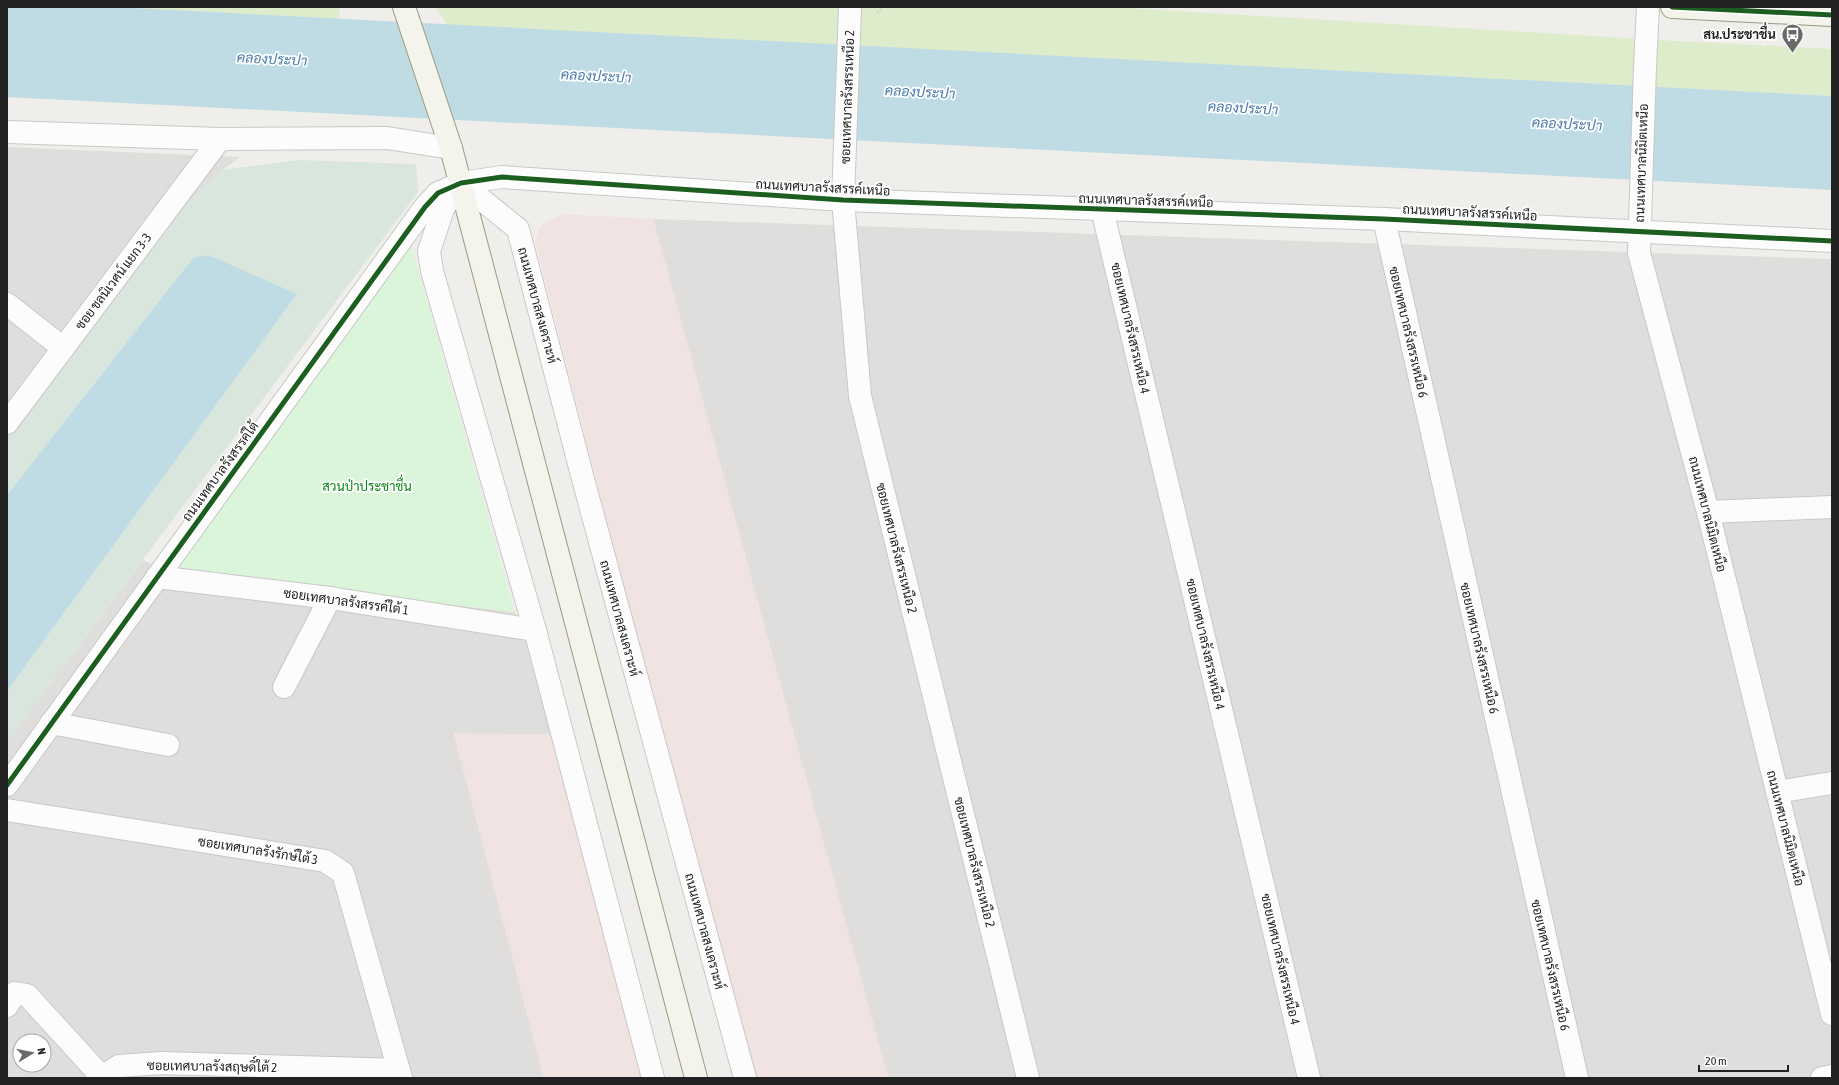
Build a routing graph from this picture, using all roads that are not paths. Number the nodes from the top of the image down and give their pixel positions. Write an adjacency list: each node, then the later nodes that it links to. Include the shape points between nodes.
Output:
1 (404, 7): 8 (street)
2 (1648, 7): 13 (street, ถนนเทศบาลนิมิตเหนือ)
3 (1672, 7): 5 (street)
4 (850, 13): 10 (street, ซอยเทศบาลรังสรรเหนือ 2)
5 (1832, 16)
6 (7, 132): 7 (street)
7 (220, 139): 8 (street, via 387,138); 16 (street, ซอย ชลนิเวศน์ แยก 3-3)
8 (452, 148): 9 (street)
9 (460, 182): 10 (street, ถนนเทศบาลรังสรรค์เหนือ, via 502,177); 20 (street, ถนนเทศบาลรังสรรค์ใต้, via 438,193 425,207); 22 (street, via 443,209 429,251 432,271); 36 (street); 37 (street, ถนนเทศบาลสงเคราะห์, via 518,229)
10 (843, 200): 11 (street, ถนนเทศบาลรังสรรค์เหนือ); 38 (street, ซอยเทศบาลรังสรรเหนือ 2, via 860,396)
11 (1102, 209): 12 (street, ถนนเทศบาลรังสรรค์เหนือ); 39 (street, ซอยเทศบาลรังสรรเหนือ 4)
12 (1384, 219): 13 (street, ถนนเทศบาลรังสรรค์เหนือ); 40 (street, ซอยเทศบาลรังสรรเหนือ 6)
13 (1639, 223): 14 (street, ถนนเทศบาลรังสรรค์เหนือ); 19 (street, ถนนเทศบาลนิมิตเหนือ, via 1639,253)
14 (1832, 241)
15 (7, 304): 16 (street)
16 (63, 348): 17 (street, ซอย ชลนิเวศน์ แยก 3-3)
17 (7, 423)
18 (1832, 507): 19 (street)
19 (1708, 512): 28 (street, ถนนเทศบาลนิมิตเหนือ)
20 (157, 577): 21 (street, ซอยเทศบาลรังสรรค์ใต้ 1); 24 (street, ถนนเทศบาลรังสรรค์ใต้)
21 (330, 598): 22 (street, ซอยเทศบาลรังสรรค์ใต้ 1); 23 (street)
22 (535, 630): 35 (street)
23 (284, 687)
24 (52, 723): 25 (street); 27 (street, ถนนเทศบาลรังสรรค์ใต้)
25 (168, 745)
26 (1832, 783): 28 (street)
27 (7, 784)
28 (1777, 792): 31 (street, ถนนเทศบาลนิมิตเหนือ)
29 (7, 810): 32 (street, ซอยเทศบาลรังรักษ์ใต้ 3, via 325,861 343,873)
30 (7, 1006): 34 (street, via 16,993 27,996)
31 (1832, 1014)
32 (400, 1074): 34 (street, ซอยเทศบาลรังสฤษดิ์ใต้ 2, via 161,1063 119,1066)
33 (1832, 1076): 41 (street)
34 (101, 1077)
35 (653, 1078)
36 (696, 1078)
37 (745, 1078)
38 (1028, 1078)
39 (1309, 1078)
40 (1577, 1078)
41 (1822, 1078)

